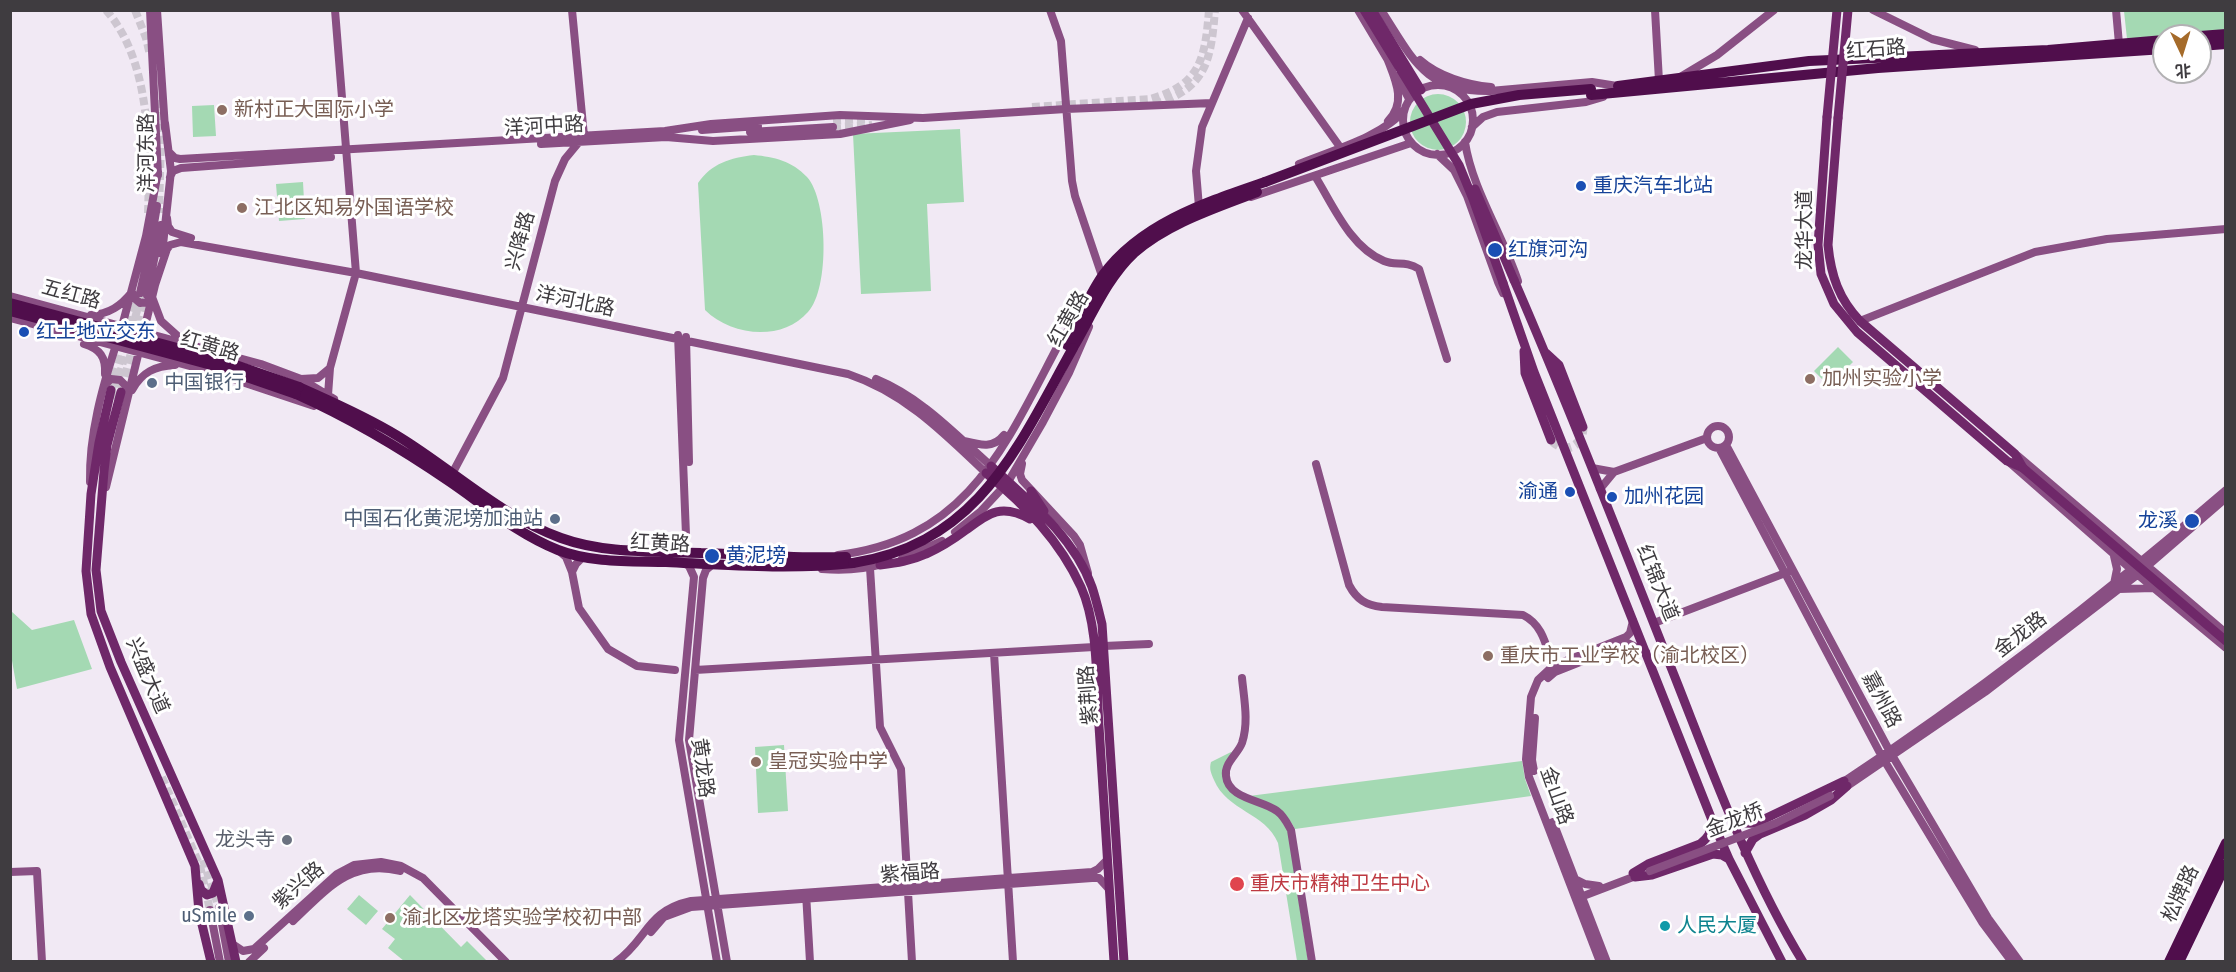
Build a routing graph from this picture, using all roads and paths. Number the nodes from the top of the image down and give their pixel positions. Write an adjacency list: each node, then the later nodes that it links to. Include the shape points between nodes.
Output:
1 (150, 10): 54 (main road, 洋河东路, via 158,172 156,222)
2 (157, 10): 33 (main road, 洋河东路)
3 (335, 10): 43 (main road)
4 (572, 10): 37 (main road)
5 (1050, 10): 30 (main road, via 1061,41)
6 (1358, 10): 22 (main road)
7 (1364, 10): 60 (main road, 红锦大道, bridge, via 1459,165)
8 (1372, 10): 62 (main road, 红锦大道, bridge, via 1469,174)
9 (1381, 10): 19 (main road)
10 (1655, 10): 24 (main road)
11 (1774, 10): 23 (main road, 红石路, via 1717,55)
12 (1837, 10): 89 (main road, 龙华大道, bridge, via 1818,245 1821,274 1830,298 1857,332)
13 (1848, 10): 64 (main road, 龙华大道, bridge, via 1829,229 1830,265 1840,296)
14 (1873, 10): 21 (main road, 红石路, via 1932,39)
15 (2116, 10): 18 (main road)
16 (1245, 14): 29 (main road); 41 (main road)
17 (2152, 41): 18 (highway, 红石路)
18 (2119, 44): 21 (highway, 红石路)
19 (1405, 47): 25 (main road, via 1414,62); 26 (main road, via 1444,75 1474,84)
20 (2152, 50): 27 (highway, 红石路)
21 (1984, 52): 23 (highway, 红石路, via 1809,61)
22 (1387, 58): 28 (main road); 38 (main road, via 1399,94 1395,113)
23 (1677, 79): 24 (highway, 红石路)
24 (1659, 81): 27 (highway, 红石路)
25 (1451, 87): 26 (main road, via 1475,91); 28 (main road, via 1429,86); 35 (main road, via 1471,108)
26 (1512, 88): 27 (main road, via 1592,82)
27 (1616, 90): 35 (main road, via 1586,102 1497,112); 47 (highway, 红石路, via 1499,104 1458,114)
28 (1409, 99): 31 (main road)
29 (1212, 103): 30 (main road, 洋河中路); 48 (main road, via 1202,127 1196,171)
30 (1066, 109): 32 (main road, 洋河中路); 52 (main road, via 1075,196)
31 (1404, 110): 38 (main road, via 1390,125); 40 (main road, via 1403,126)
32 (923, 118): 36 (main road, 洋河中路, via 840,115 711,124); 36 (main road, 洋河中路, via 840,134 713,141)
33 (165, 123): 42 (main road); 54 (main road, 洋河东路, via 164,194 156,254)
34 (833, 124): 36 (main road)
35 (1471, 127): 39 (main road)
36 (665, 134): 37 (main road, 洋河中路)
37 (581, 139): 43 (main road, 洋河中路); 58 (main road, 兴降路, via 565,159 555,181)
38 (1359, 140): 41 (main road)
39 (1465, 142): 44 (main road, via 1457,149); 62 (main road, via 1468,161 1512,261)
40 (1411, 143): 44 (main road); 45 (main road)
41 (1341, 147): 47 (main road)
42 (169, 152): 43 (main road, 洋河中路, via 180,159); 46 (main road)
43 (346, 154): 46 (main road, 洋河中路, via 181,168 173,171); 51 (main road)
44 (1437, 154): 60 (main road, via 1454,170 1467,196 1498,282)
45 (1315, 176): 47 (main road, via 1271,191); 75 (main road, via 1354,238 1368,253 1387,262 1410,263 1419,269)
46 (171, 177): 49 (main road)
47 (1231, 198): 48 (highway, 红黄路); 57 (highway, 红黄路, via 1177,225 1134,253)
48 (1199, 207): 52 (highway, 红黄路, via 1139,239)
49 (167, 218): 51 (main road, 洋河北路, via 170,229 182,237); 53 (main road)
50 (2226, 229): 64 (main road, via 2107,239 2034,252)
51 (356, 271): 53 (main road, 洋河北路, via 181,242 167,249); 58 (main road, 洋河北路); 77 (main road)
52 (1102, 276): 57 (highway, 红黄路)
53 (155, 285): 54 (main road)
54 (142, 294): 61 (main road, via 111,311); 65 (main road); 67 (main road); 71 (main road, via 166,327)
55 (10, 296): 61 (main road, 五红路)
56 (10, 303): 78 (highway, 红黄路, bridge, via 218,359)
57 (1092, 304): 81 (main road, via 1061,340); 88 (main road, via 1069,373); 107 (highway, 红黄路, bridge, via 1004,456 970,499 944,522 915,539 853,560)
58 (521, 305): 69 (main road, 洋河北路); 94 (main road, 兴降路, via 504,378)
59 (10, 311): 78 (highway, 红黄路, bridge)
60 (1514, 311): 70 (main road, 红锦大道)
61 (83, 315): 65 (main road, 五红路); 68 (main road, via 86,328)
62 (1529, 315): 73 (main road, 红锦大道)
63 (10, 318): 66 (main road, 五红路)
64 (1860, 321): 89 (main road, 龙华大道)
65 (122, 326): 67 (main road, 五红路); 72 (main road)
66 (46, 328): 68 (main road, 五红路); 79 (main road, via 101,353)
67 (144, 331): 71 (main road, 五红路); 74 (main road)
68 (77, 337): 72 (main road, 五红路)
69 (682, 339): 85 (main road, 洋河北路, via 865,375 916,400); 92 (main road, 洋河北路, via 864,380 914,407); 102 (main road, via 686,535 682,547); 103 (main road, via 690,535)
70 (1523, 340): 86 (main road, via 1525,372); 120 (main road, 红锦大道)
71 (186, 343): 76 (main road, via 178,344 172,356); 78 (main road, 五红路, via 261,364)
72 (115, 347): 74 (main road, 五红路); 79 (main road)
73 (1544, 351): 83 (main road, via 1559,365); 91 (main road, 红锦大道)
74 (138, 353): 76 (main road, 五红路); 79 (main road)
75 (1447, 358)
76 (183, 364): 79 (main road, via 147,371 136,383); 82 (main road, 五红路)
77 (330, 368): 78 (main road); 80 (main road)
78 (298, 387): 80 (main road, 五红路); 82 (highway, 红黄路)
79 (116, 392): 151 (main road, 兴盛大道, via 99,443 91,495 86,571 91,614); 153 (main road, 兴盛大道, via 107,445 96,570 101,611)
80 (328, 395): 82 (main road, 五红路)
81 (1030, 398): 85 (main road, via 997,443 983,446); 92 (main road)
82 (347, 413): 94 (highway, 红黄路, via 397,435); 101 (highway, 红黄路, via 531,537)
83 (1583, 427)
84 (1707, 438): 87 (main road, via 1710,444); 87 (main road, via 1712,428 1723,427 1730,435); 93 (main road)
85 (962, 440): 92 (main road, 洋河北路)
86 (1551, 440)
87 (1723, 447): 112 (main road, 嘉州路)
88 (1024, 455): 95 (main road); 98 (main road, via 1020,474)
89 (2011, 458): 104 (main road); 109 (main road); 124 (main road, 龙华大道, bridge)
90 (1316, 464): 132 (main road, via 1349,585 1356,597 1382,607 1522,615 1540,628)
91 (1592, 468): 93 (main road); 96 (main road, 红锦大道)
92 (988, 470): 95 (main road, 紫荆路); 107 (main road, via 949,511 912,535 869,550)
93 (1614, 472): 96 (main road)
94 (452, 474): 102 (highway, 红黄路, via 511,513 562,539 611,549)
95 (1006, 485): 100 (main road, 紫荆路); 111 (main road, via 963,527 941,542)
96 (1600, 489): 121 (main road, 红锦大道)
97 (2226, 490): 109 (main road, 金龙路)
98 (1031, 491): 100 (main road); 117 (main road, via 1074,536)
99 (2226, 498): 106 (main road, 金龙路)
100 (1048, 526): 111 (main road, via 1021,514 992,512 924,555); 117 (main road, 紫荆路, via 1065,540); 126 (main road, 紫荆路, via 1082,589)
101 (559, 550): 105 (highway, 红黄路); 113 (main road)
102 (673, 552): 103 (highway, 红黄路)
103 (699, 552): 107 (highway, 红黄路)
104 (2114, 555): 114 (main road); 118 (main road)
105 (583, 557): 108 (highway, 红黄路); 113 (main road)
106 (2157, 557): 109 (main road, 金龙路); 115 (main road)
107 (804, 562): 110 (highway, 红黄路); 111 (main road, via 837,570)
108 (683, 563): 110 (highway, 红黄路); 116 (main road)
109 (2145, 563): 114 (main road, 金龙路); 115 (main road)
110 (712, 565): 116 (main road)
111 (875, 567): 130 (main road)
112 (1789, 571): 121 (main road); 137 (main road, 嘉州路); 139 (main road, 嘉州路)
113 (572, 572): 133 (main road, via 579,608 608,649 637,666)
114 (2134, 572): 118 (main road, 金龙路); 119 (main road)
115 (2157, 573): 122 (main road)
116 (699, 578): 131 (main road, 黄龙路); 134 (main road, 黄龙路)
117 (1091, 586): 126 (main road, 紫荆路, via 1102,624)
118 (2116, 587): 119 (main road); 138 (main road, 金龙路); 139 (main road, 金龙路, via 1985,692)
119 (2153, 588): 127 (main road)
120 (1633, 621): 123 (main road); 128 (main road, 红锦大道)
121 (1654, 623): 142 (main road, 红锦大道)
122 (2226, 633)
123 (1627, 640): 128 (main road); 132 (main road, 金山路)
124 (2226, 641)
125 (1149, 644): 126 (main road)
126 (1099, 646): 129 (main road); 147 (main road, 紫荆路); 182 (main road, 紫荆路)
127 (2226, 648)
128 (1646, 652): 143 (main road, 红锦大道)
129 (994, 653): 130 (main road); 154 (main road)
130 (877, 660): 134 (main road); 156 (main road, via 880,727 901,769)
131 (686, 662): 133 (main road); 136 (main road, 黄龙路)
132 (1554, 669): 152 (main road, 金山路, via 1536,699 1532,760 1534,775); 159 (main road, 金山路, via 1538,680 1531,698 1526,759 1529,777)
133 (675, 670): 136 (main road)
134 (695, 670): 160 (main road, 黄龙路, via 689,740)
135 (1242, 678): 183 (main road, via 1245,726 1242,742 1225,775 1237,792 1277,810 1291,830)
136 (685, 680): 161 (main road, 黄龙路, via 680,740)
137 (1881, 734): 138 (main road, via 1890,741); 139 (main road, 嘉州路)
138 (1904, 740): 139 (main road, 金龙路)
139 (1887, 756): 140 (main road, 金龙路); 188 (main road, 嘉州路, via 1982,922); 189 (main road, 嘉州路, via 1988,918)
140 (1845, 784): 141 (main road, 金龙路); 142 (main road, via 1756,823 1737,822); 145 (main road, via 1831,800 1760,834)
141 (1828, 794): 150 (main road, 金龙桥, bridge, via 1776,823)
142 (1729, 813): 145 (main road, 红锦大道)
143 (1712, 820): 146 (main road, 红锦大道); 150 (main road, via 1712,831 1700,844 1648,864)
144 (2226, 843): 190 (highway, 松牌路)
145 (1745, 853): 187 (main road, 红锦大道)
146 (1729, 859): 150 (main road, via 1705,855 1652,875); 186 (main road, 红锦大道)
147 (1107, 860): 154 (main road, 紫福路, via 1092,872); 157 (main road, 紫荆路)
148 (2226, 864): 191 (highway, 松牌路)
149 (10, 872): 166 (main road, via 37,871)
150 (1634, 875): 155 (main road); 159 (main road)
151 (197, 876): 153 (main road, via 207,895 215,890); 163 (main road, 兴盛大道)
152 (1576, 879): 155 (main road); 159 (main road, 金山路)
153 (218, 880): 163 (main road, 兴盛大道)
154 (1008, 881): 156 (main road, 紫福路); 157 (main road, 紫福路, via 1099,878); 180 (main road)
155 (1599, 886): 159 (main road)
156 (908, 888): 158 (main road, 紫福路); 179 (main road)
157 (1109, 890): 181 (main road, 紫荆路)
158 (806, 895): 160 (main road, 紫福路); 162 (main road, 紫福路); 178 (main road)
159 (1580, 896): 184 (main road, 金山路); 185 (main road, 金山路)
160 (718, 902): 161 (main road, 紫福路); 162 (main road, 紫福路); 164 (main road, 黄龙路)
161 (707, 903): 174 (main road, via 675,904 660,913); 175 (main road, via 664,917); 176 (main road, 黄龙路)
162 (729, 904): 164 (main road)
163 (213, 909): 165 (main road, 兴盛大道); 167 (main road, 兴盛大道); 168 (main road); 169 (main road)
164 (720, 916): 177 (main road, 黄龙路)
165 (231, 942): 170 (main road, 兴盛大道); 173 (main road, 紫兴路, via 243,951 254,949 337,874 354,865 381,862 401,866 423,878)
166 (42, 962)
167 (211, 962)
168 (220, 962)
169 (229, 962)
170 (236, 962)
171 (249, 962): 172 (main road, 紫兴路, via 333,884 355,871 372,867 414,878)
172 (498, 962)
173 (506, 962)
174 (616, 962)
175 (624, 962)
176 (717, 962)
177 (727, 962)
178 (810, 962)
179 (912, 962)
180 (1013, 962)
181 (1114, 962)
182 (1124, 962)
183 (1312, 962)
184 (1600, 962)
185 (1607, 962)
186 (1782, 962)
187 (1803, 962)
188 (2012, 962)
189 (2020, 962)
190 (2169, 962)
191 (2179, 962)

